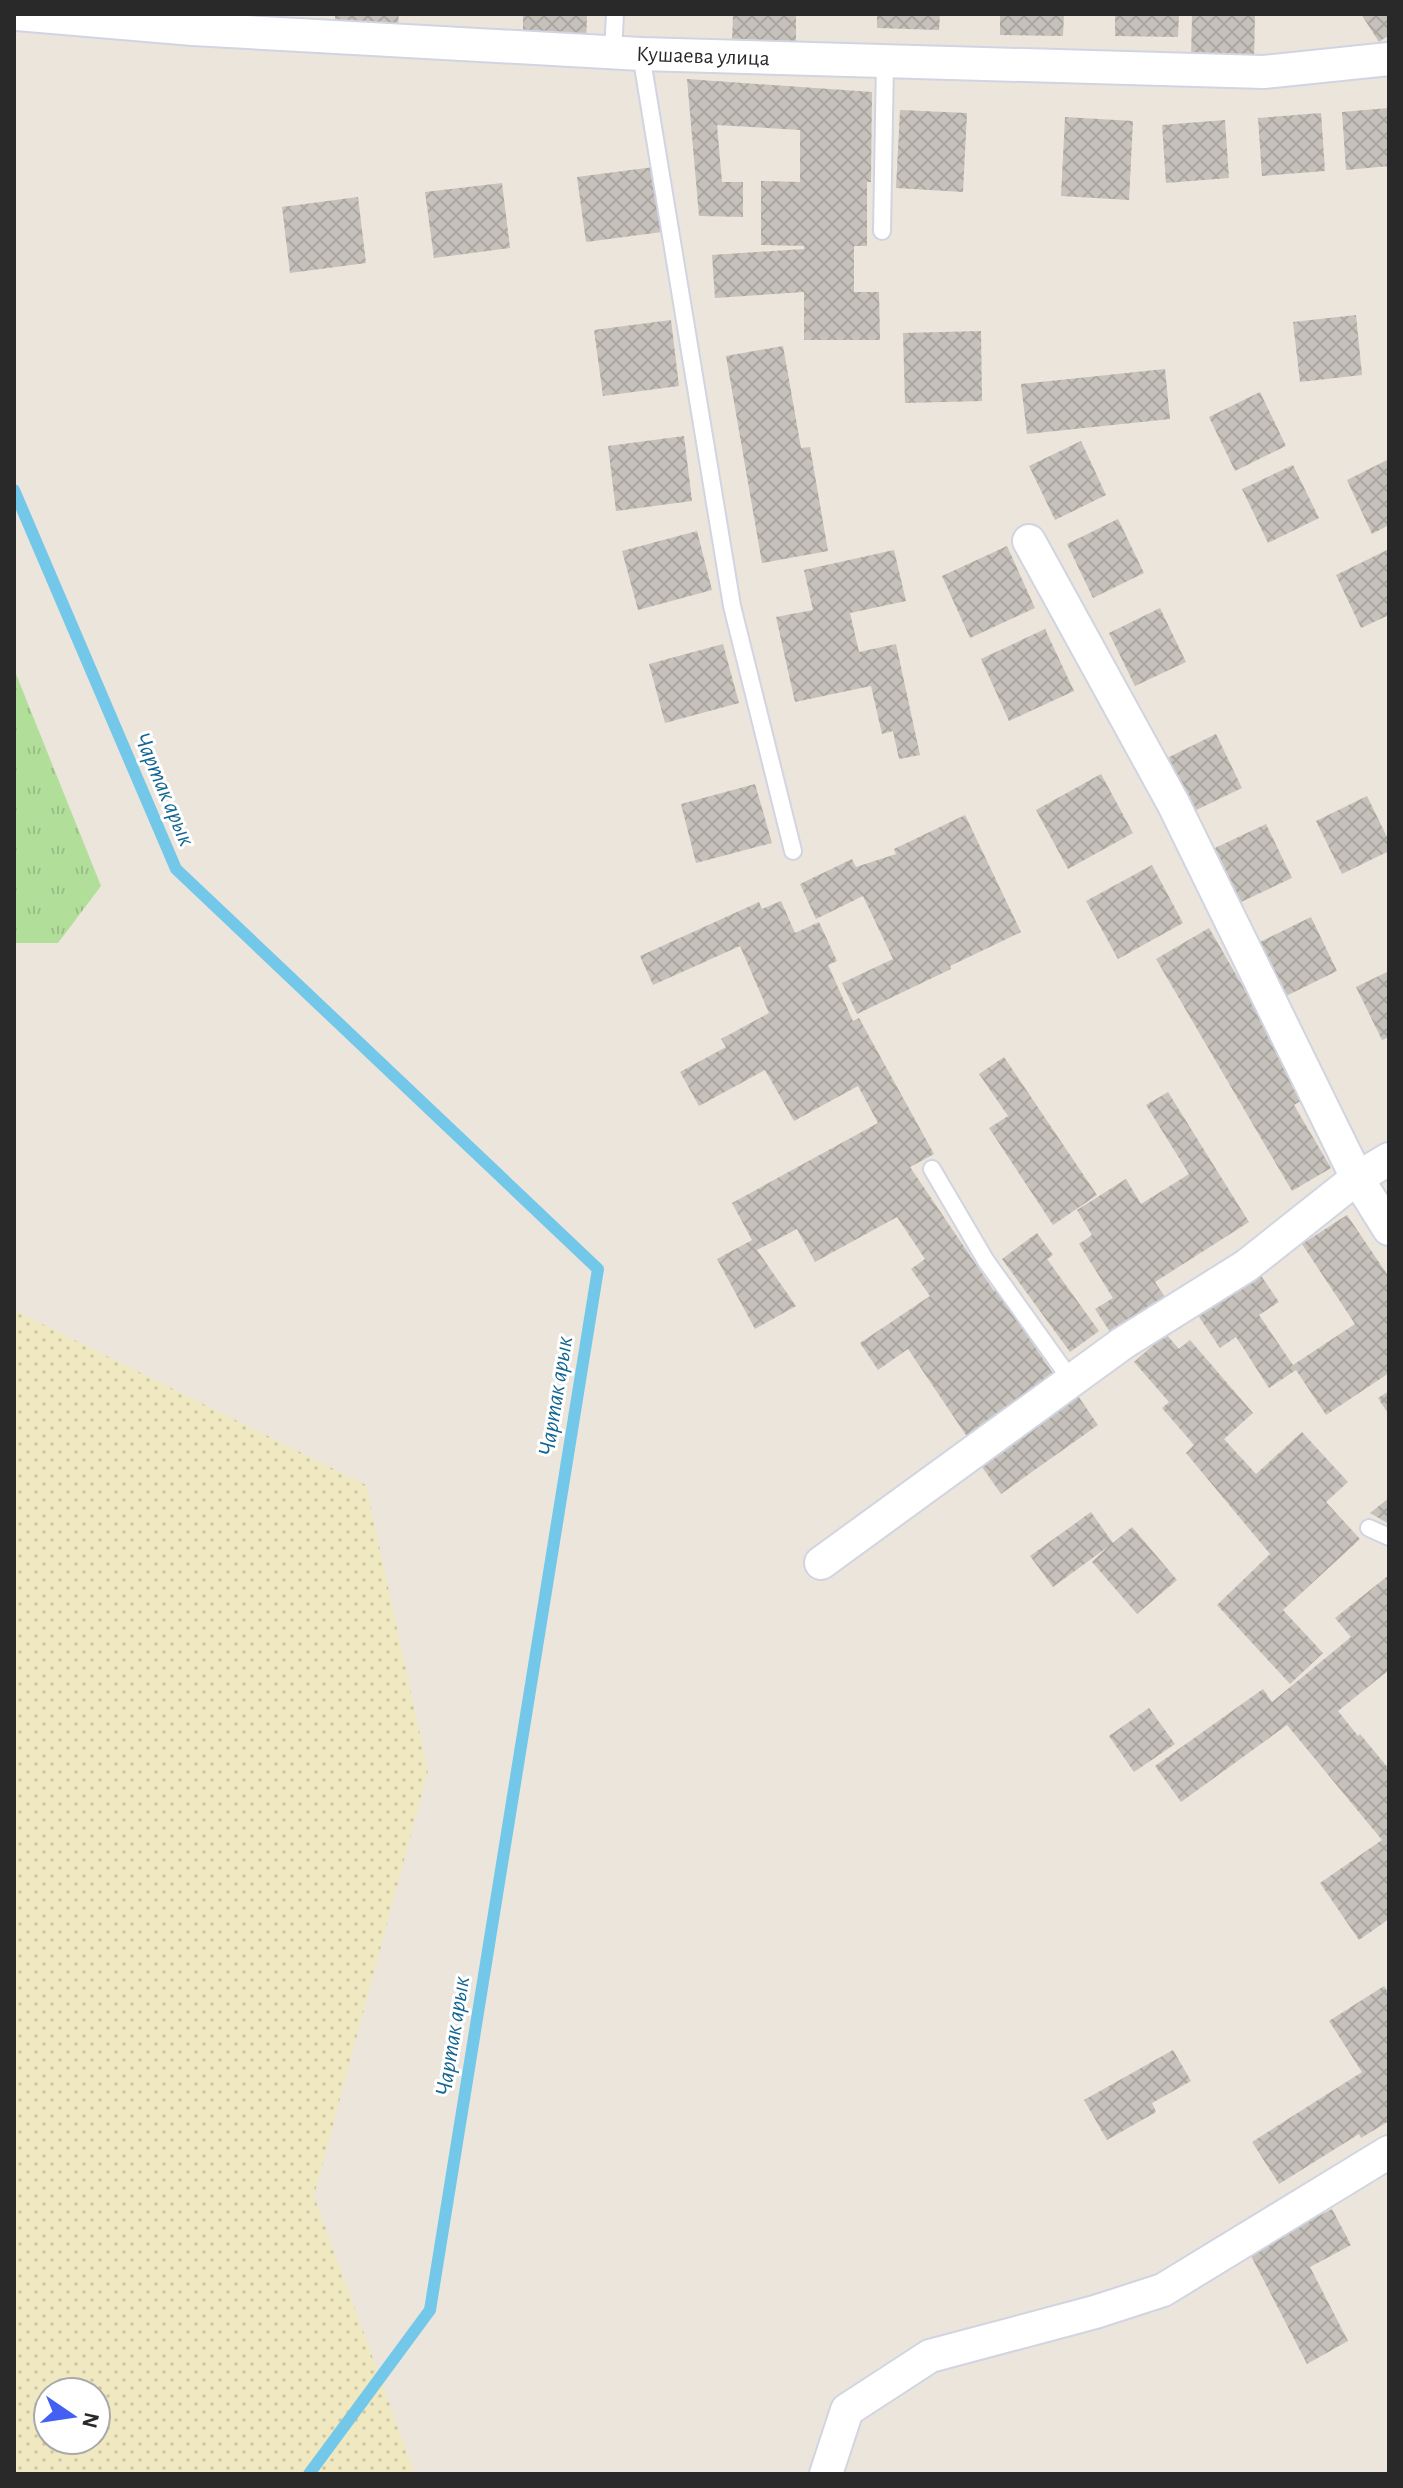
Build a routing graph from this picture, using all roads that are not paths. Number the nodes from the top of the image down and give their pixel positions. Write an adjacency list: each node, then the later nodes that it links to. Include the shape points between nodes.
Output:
1 (17, 14): 3 (street, Кушаева улица)
2 (615, 14): 4 (lane)
3 (193, 22): 4 (street, Кушаева улица)
4 (627, 53): 6 (street, Кушаева улица); 9 (lane, via 732,606)
5 (1389, 59): 6 (street, Кушаева улица, via 1264,72)
6 (885, 61): 7 (lane)
7 (882, 231)
8 (1029, 541): 12 (street, via 1173,803)
9 (793, 851)
10 (1389, 1159): 12 (street)
11 (932, 1169): 14 (lane, via 986,1261)
12 (1357, 1178): 13 (street); 14 (street, via 1246,1266)
13 (1389, 1229)
14 (1071, 1380): 17 (street)
15 (1369, 1528): 16 (lane)
16 (1389, 1537)
17 (821, 1563)
18 (1389, 2152): 19 (street, via 1163,2290 930,2356 847,2410)
19 (826, 2474)

